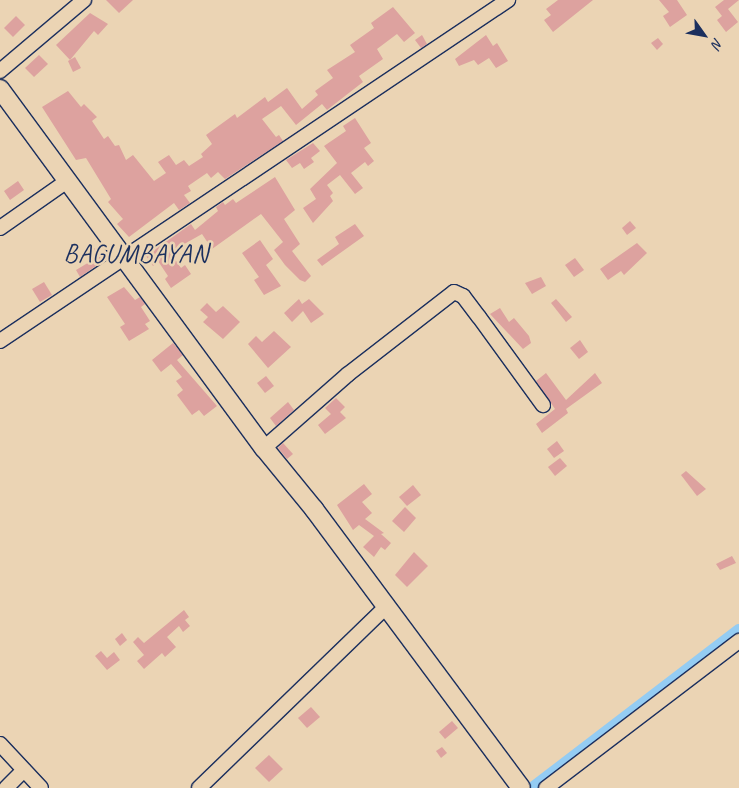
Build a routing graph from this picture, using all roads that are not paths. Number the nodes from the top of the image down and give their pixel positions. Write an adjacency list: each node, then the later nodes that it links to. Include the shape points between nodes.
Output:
1 (84, 0): 3 (street)
2 (508, 0): 7 (street)
3 (0, 71)
4 (0, 89): 5 (main road)
5 (67, 180): 6 (street); 7 (main road)
6 (0, 228)
7 (124, 254): 8 (street); 10 (main road)
8 (0, 341)
9 (543, 405): 10 (street, via 463,296 454,292 347,375)
10 (264, 448): 11 (main road)
11 (386, 607): 17 (street); 18 (main road)
12 (739, 641): 19 (street)
13 (0, 744): 14 (street)
14 (24, 770): 15 (street); 16 (street)
15 (6, 788)
16 (41, 788)
17 (199, 788)
18 (521, 788)
19 (546, 788)

